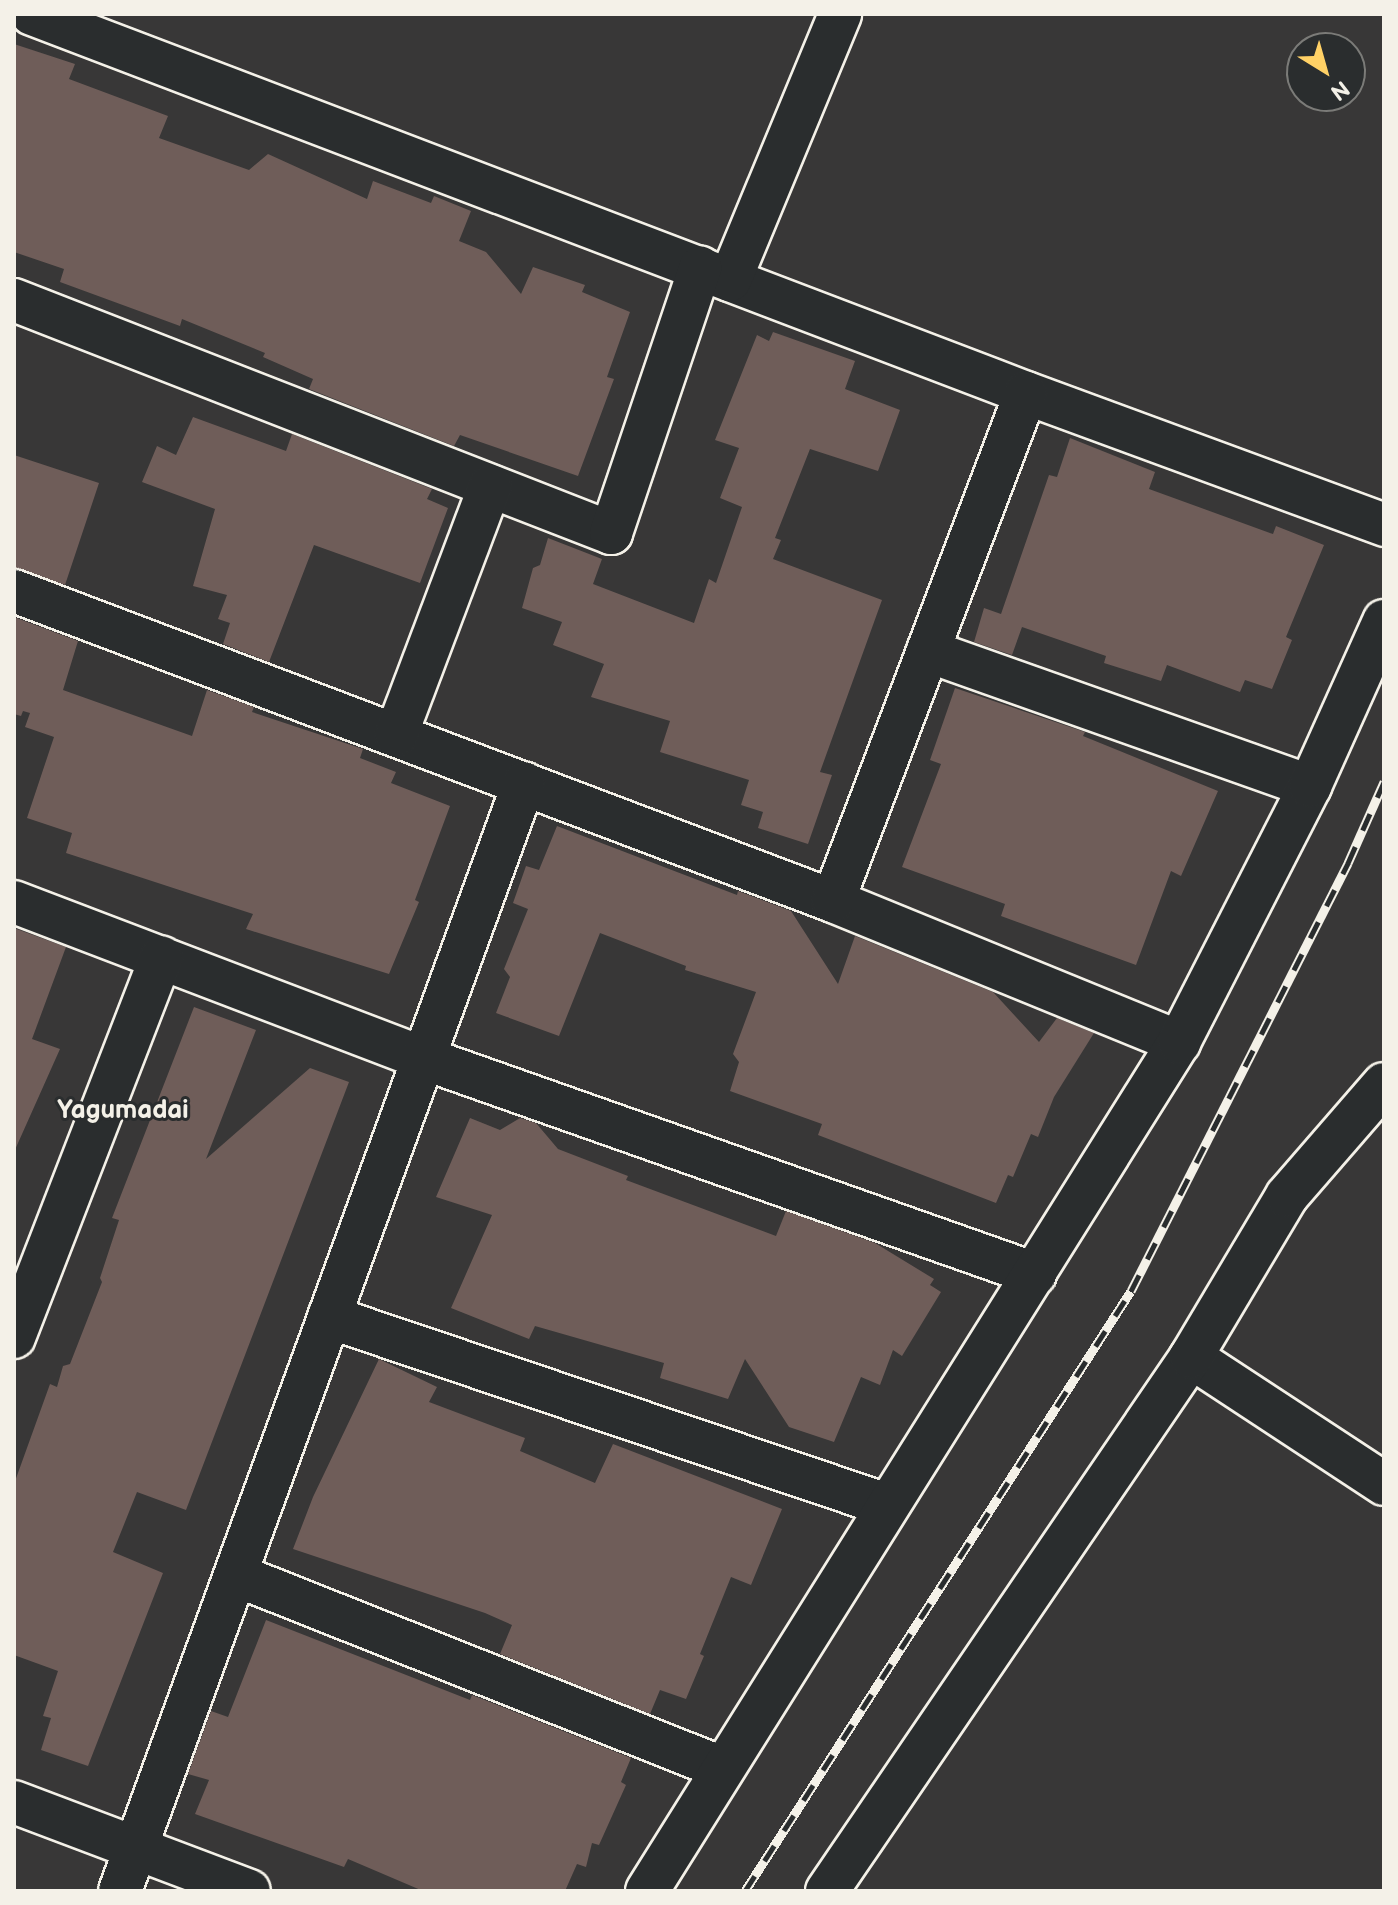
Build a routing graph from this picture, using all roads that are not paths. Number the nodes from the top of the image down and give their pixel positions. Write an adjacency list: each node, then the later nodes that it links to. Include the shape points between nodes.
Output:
1 (32, 14): 3 (street)
2 (840, 14): 3 (street)
3 (715, 274): 5 (street); 6 (street, via 611,533)
4 (14, 300): 6 (street)
5 (1026, 393): 7 (street); 10 (street)
6 (490, 486): 11 (street)
7 (1384, 525)
8 (14, 591): 11 (street)
9 (1384, 621): 13 (street)
10 (928, 651): 13 (street); 14 (street)
11 (396, 735): 12 (street)
12 (524, 783): 14 (street); 18 (street)
13 (1310, 786): 17 (street)
14 (833, 901): 17 (street)
15 (14, 902): 16 (street)
16 (161, 958): 18 (street); 22 (street)
17 (1179, 1042): 20 (street)
18 (423, 1058): 20 (street); 21 (street)
19 (1384, 1084): 23 (street, via 1287,1196)
20 (1035, 1274): 25 (street)
21 (329, 1317): 25 (street); 26 (street)
22 (14, 1337)
23 (1191, 1357): 24 (street); 33 (street)
24 (1384, 1484)
25 (887, 1505): 27 (street)
26 (236, 1575): 27 (street); 29 (street)
27 (722, 1768): 32 (street)
28 (14, 1802): 29 (street)
29 (136, 1851): 30 (street); 31 (street)
30 (120, 1891)
31 (249, 1891)
32 (647, 1891)
33 (827, 1891)

